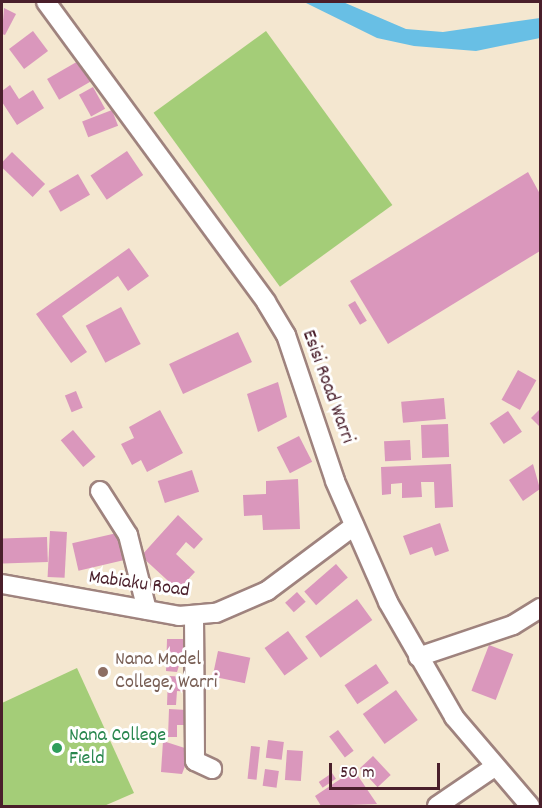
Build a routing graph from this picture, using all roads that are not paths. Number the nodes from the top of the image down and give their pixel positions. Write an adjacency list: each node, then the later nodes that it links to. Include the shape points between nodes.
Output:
1 (46, 2): 3 (street, Esisi Road Warri, via 276,318)
2 (100, 491): 6 (street, via 128,535)
3 (354, 526): 7 (street, Mabiaku Road, via 267,591 231,608); 8 (street, Esisi Road Warri)
4 (2, 585): 6 (street, Mabiaku Road)
5 (540, 608): 8 (street, via 513,626)
6 (147, 610): 7 (street, Mabiaku Road)
7 (194, 616): 10 (street, via 195,761)
8 (418, 657): 9 (street, Esisi Road Warri)
9 (493, 768): 11 (street); 12 (street, Esisi Road Warri)
10 (212, 769)
11 (437, 807)
12 (530, 807)

